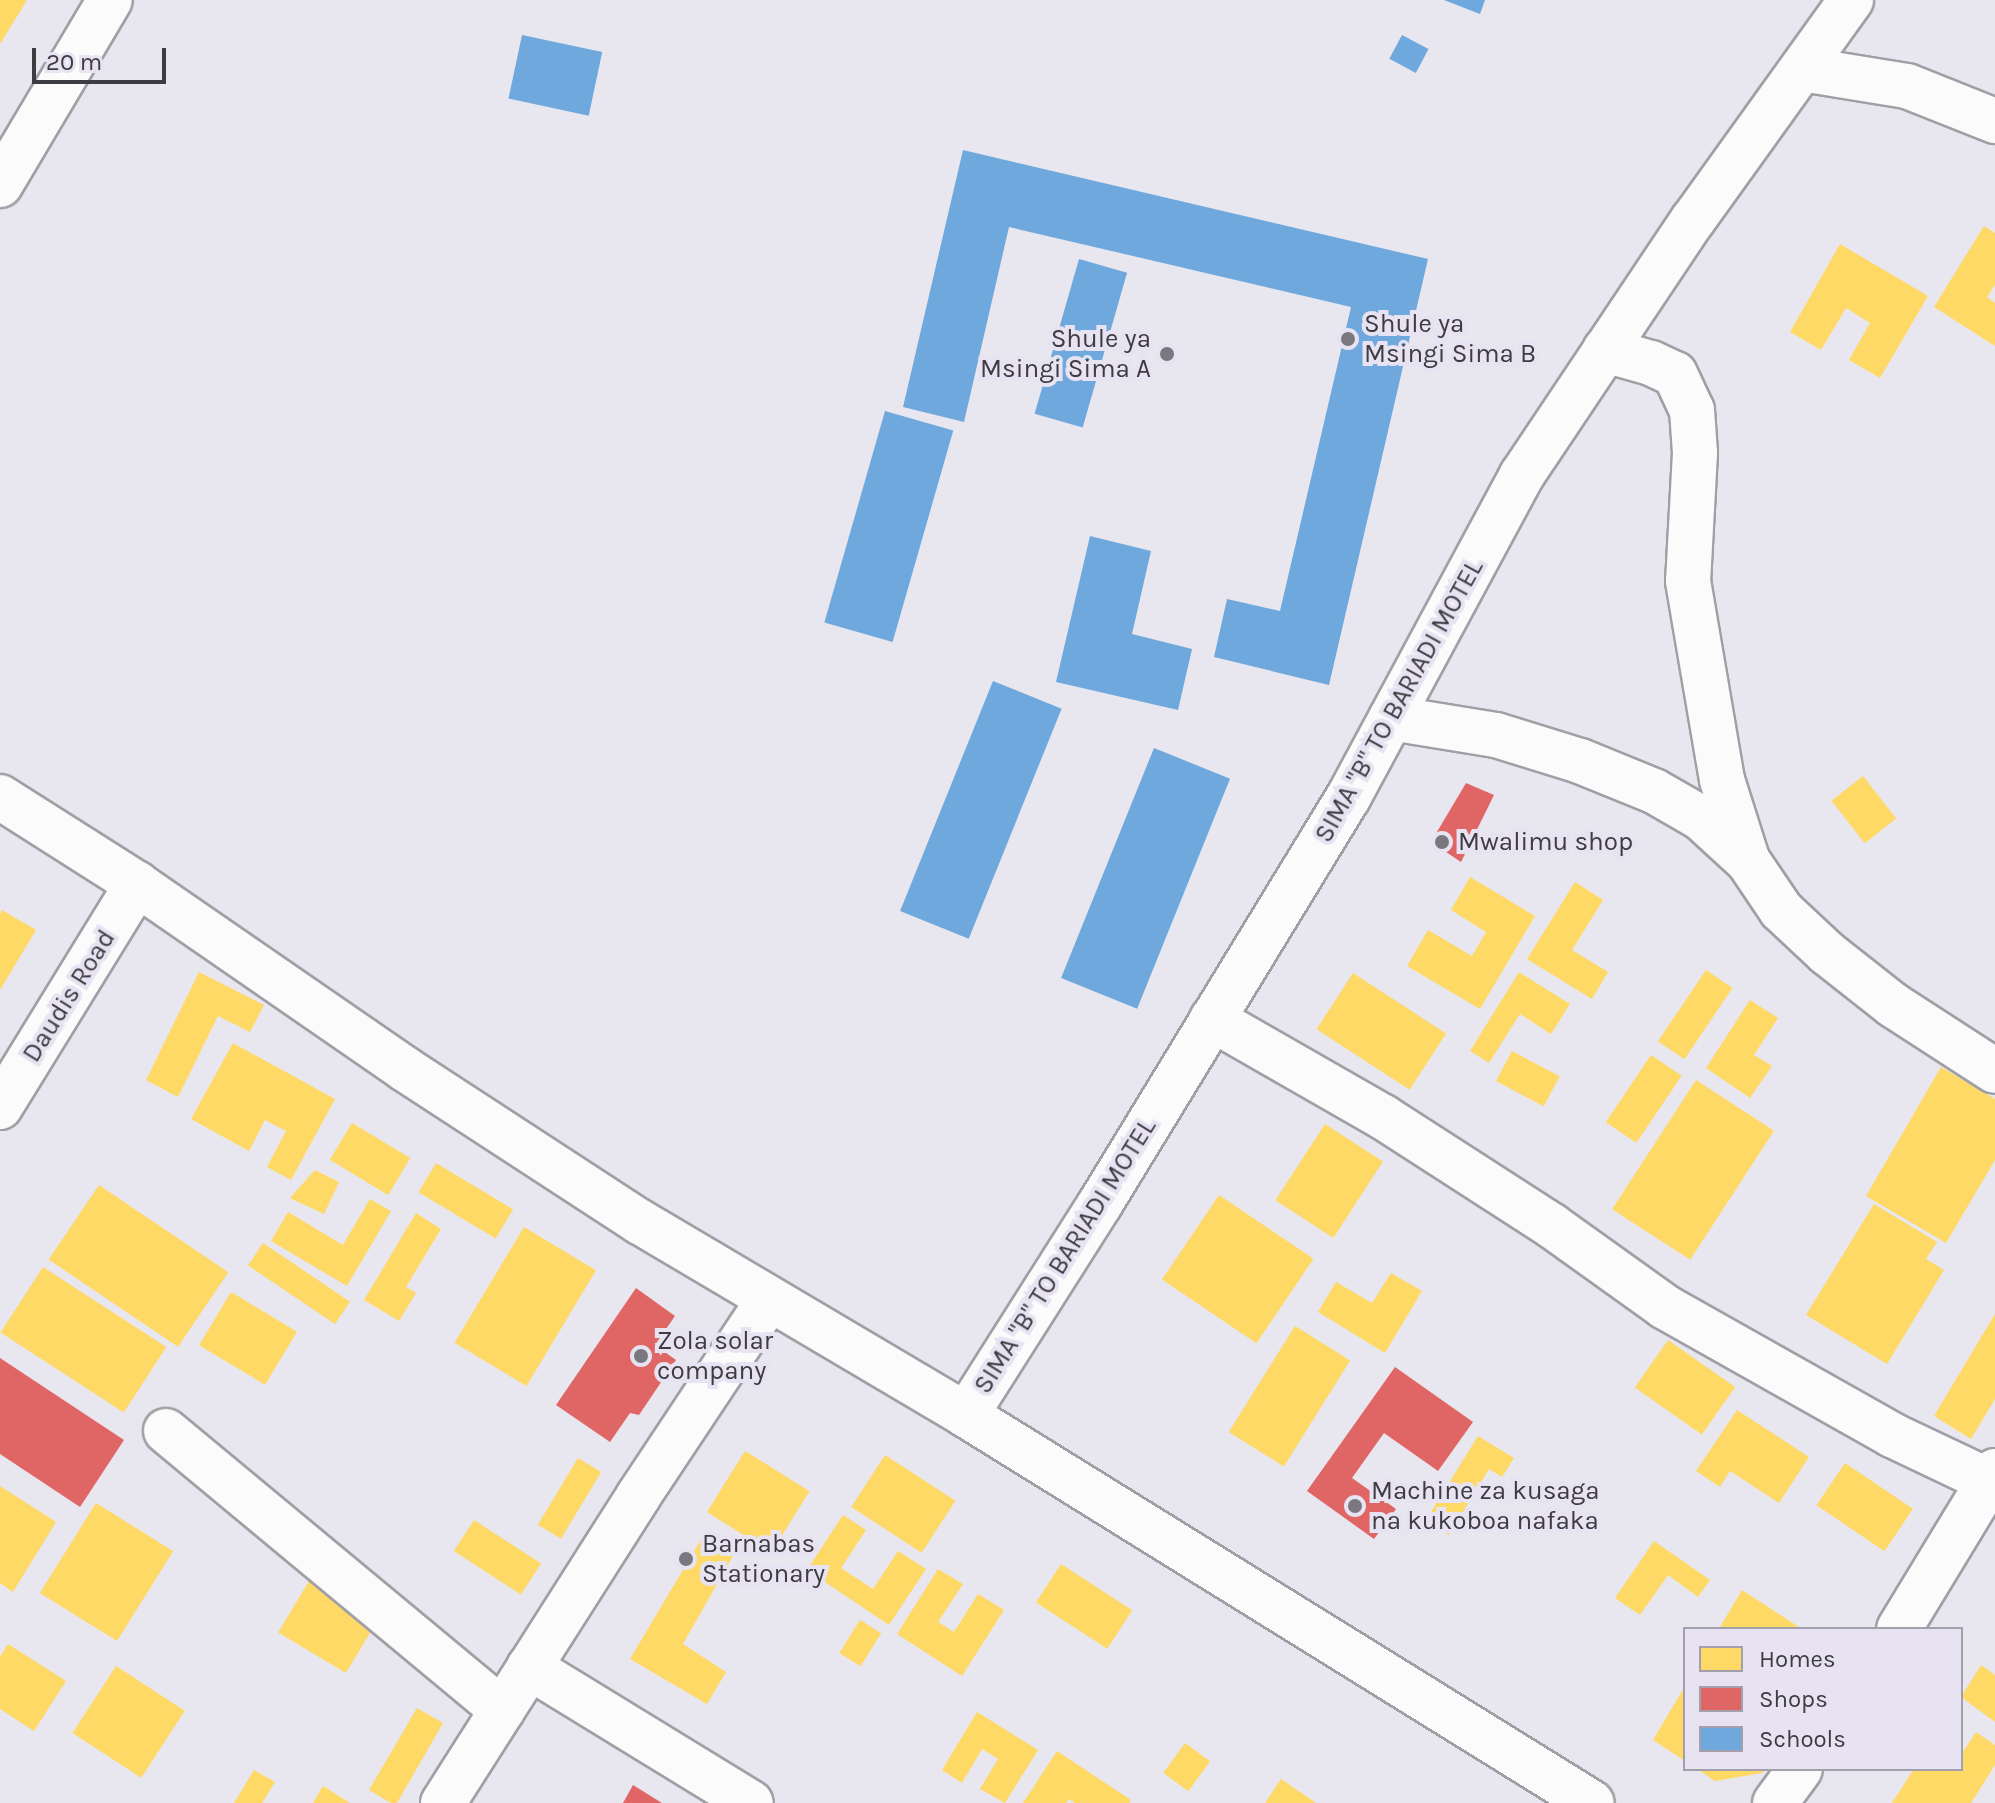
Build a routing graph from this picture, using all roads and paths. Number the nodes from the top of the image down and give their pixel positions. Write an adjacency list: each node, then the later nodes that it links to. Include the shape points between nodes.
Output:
1 (110, 0): 5 (street)
2 (1851, 0): 3 (street, SIMA "B" TO BARIADI MOTEL)
3 (1802, 69): 4 (street, via 1907,86); 6 (street, SIMA "B" TO BARIADI MOTEL)
4 (1995, 121)
5 (0, 185)
6 (1605, 350): 7 (street, SIMA "B" TO BARIADI MOTEL, via 1522,475); 9 (street, via 1675,374 1692,410 1695,453 1688,581 1722,780)
7 (1391, 718): 9 (street, via 1496,735 1580,761 1654,791 1701,818); 11 (street, SIMA "B" TO BARIADI MOTEL)
8 (0, 797): 10 (street)
9 (1748, 861): 12 (street, via 1781,910 1827,953 1893,1005)
10 (137, 884): 13 (street, Daudis Road); 14 (street, via 418,1078)
11 (1212, 1019): 15 (street, SIMA "B" TO BARIADI MOTEL); 17 (street, via 1409,1134 1665,1307 1892,1435)
12 (1995, 1071)
13 (0, 1107)
14 (768, 1301): 15 (street); 19 (street)
15 (966, 1415): 24 (street)
16 (166, 1431): 20 (street)
17 (1992, 1476): 18 (street)
18 (1900, 1627)
19 (529, 1667): 20 (street); 23 (street)
20 (502, 1710): 22 (street)
21 (1799, 1771): 25 (street)
22 (443, 1803)
23 (751, 1803)
24 (1592, 1803)
25 (1775, 1803)

